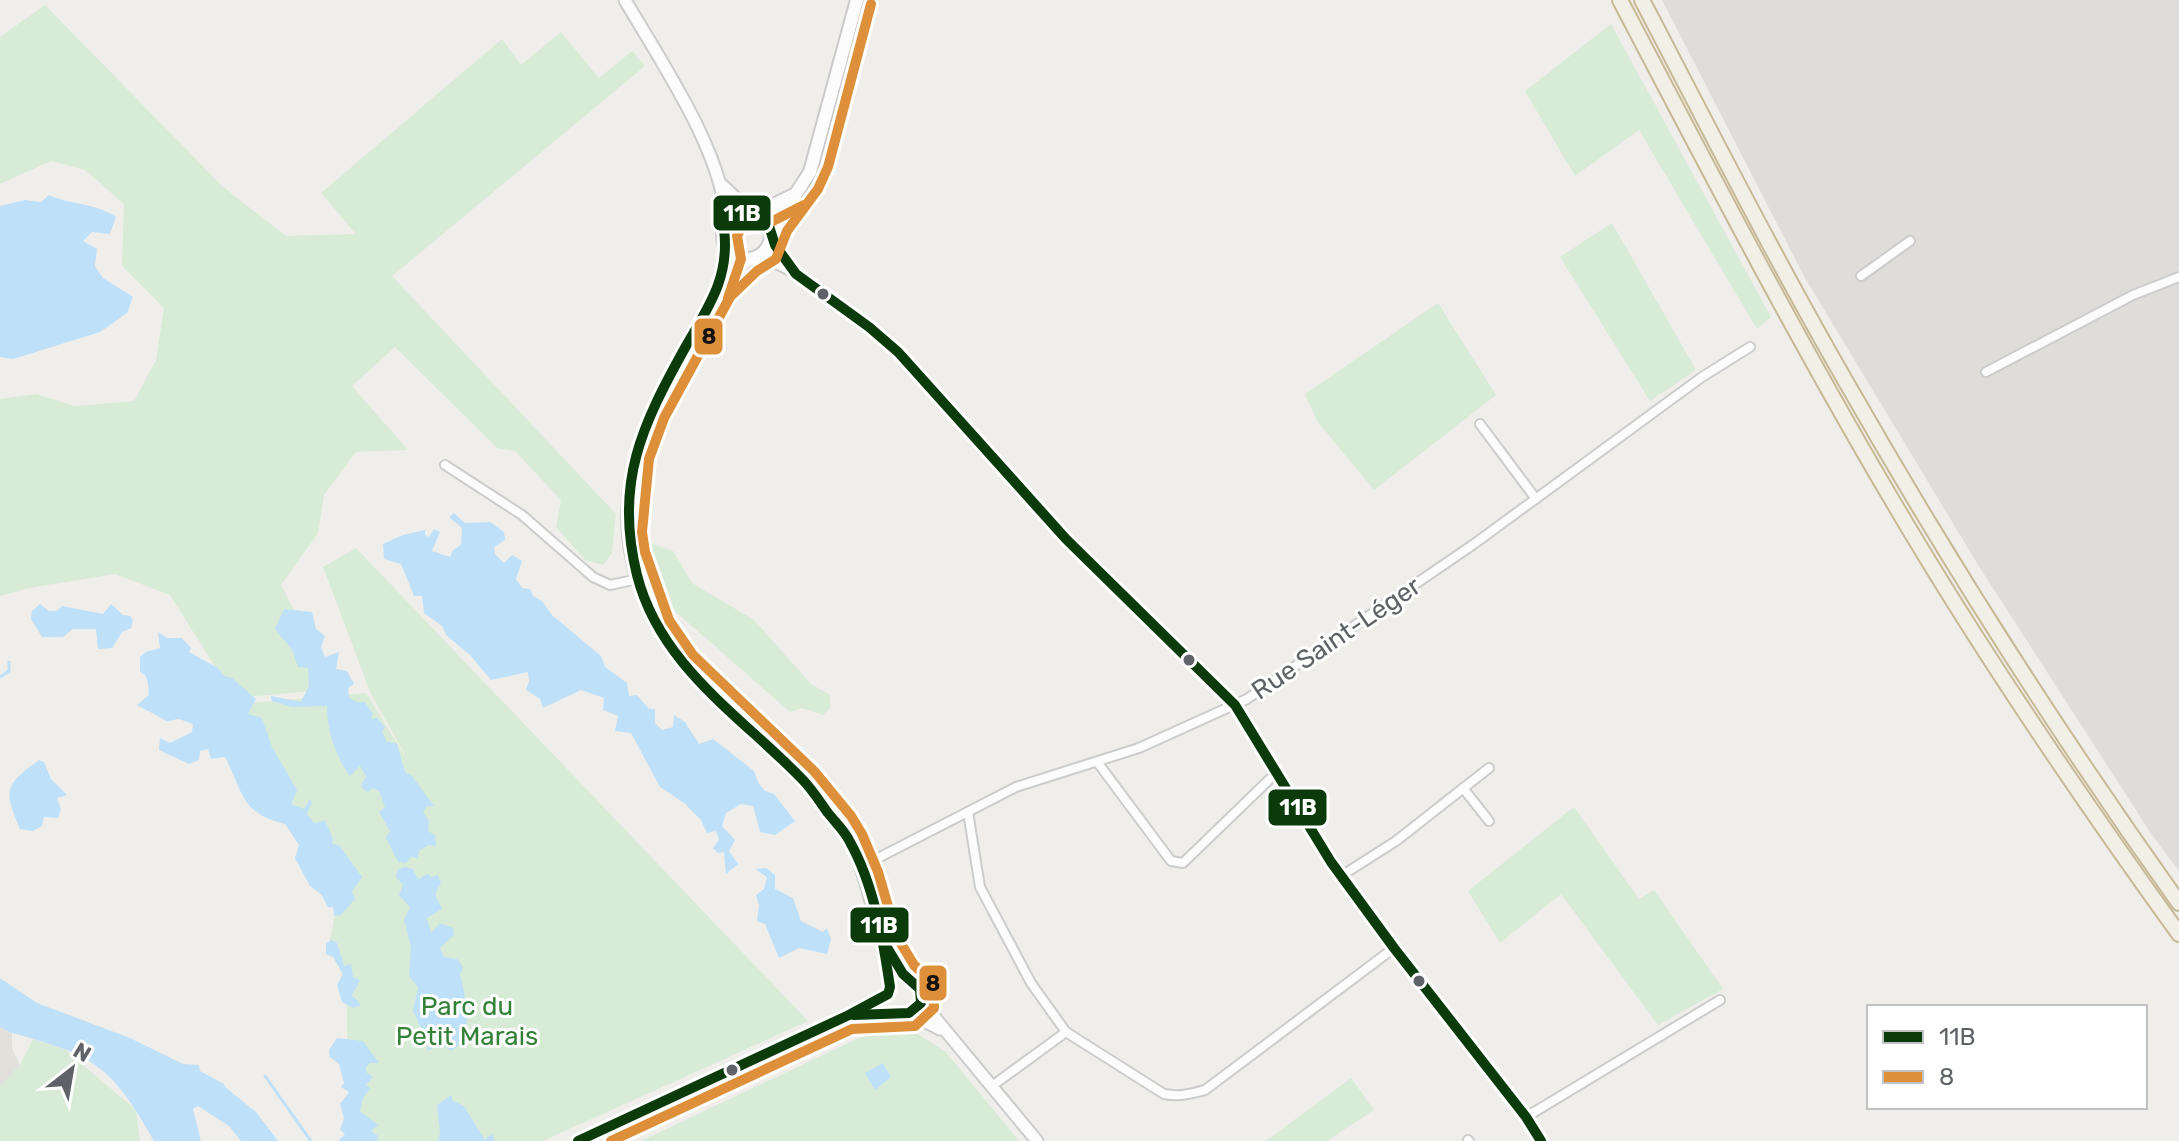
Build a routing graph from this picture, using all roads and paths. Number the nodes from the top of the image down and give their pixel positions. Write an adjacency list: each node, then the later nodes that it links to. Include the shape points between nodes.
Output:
1 (625, 0): 5 (street, via 693,121)
2 (857, 0): 6 (main road, via 814,163)
3 (1620, 0): 33 (highway, via 1792,326 1893,502 2012,692)
4 (1642, 0): 32 (highway, via 1794,288 1916,502 2012,659)
5 (721, 185): 7 (street); 8 (street)
6 (799, 192): 7 (main road); 9 (main road)
7 (753, 212): 8 (main road, via 733,216); 9 (main road, via 768,223)
8 (726, 224): 11 (main road)
9 (771, 235): 12 (main road, via 765,251); 13 (street)
10 (1910, 241): 14 (street)
11 (726, 246): 12 (main road); 16 (street)
12 (750, 259): 13 (street); 16 (street)
13 (796, 274): 23 (street, via 898,352 1066,539)
14 (1861, 276)
15 (2179, 277): 18 (street, via 2133,295)
16 (719, 288): 22 (street, via 651,412 635,455 628,533)
17 (1750, 347): 21 (street, Rue Saint-Léger)
18 (1986, 372)
19 (1480, 424): 21 (street)
20 (445, 465): 22 (street, via 522,515 593,577 610,585)
21 (1536, 499): 23 (street, Rue Saint-Léger)
22 (638, 579): 31 (street, via 657,627 682,664 822,801 850,841)
23 (1235, 705): 24 (street, Rue Saint-Léger); 26 (street)
24 (1098, 763): 26 (street, via 1177,864); 28 (street, Rue Saint-Léger, via 1016,787)
25 (1489, 768): 27 (street)
26 (1276, 773): 30 (street)
27 (1463, 788): 29 (street); 30 (street)
28 (968, 812): 31 (street, Rue Saint-Léger, via 878,858); 43 (street, via 980,887 1031,983)
29 (1489, 821)
30 (1341, 876): 35 (street)
31 (865, 877): 34 (street)
32 (2179, 903)
33 (2179, 934)
34 (884, 943): 36 (street); 37 (street)
35 (1394, 948): 43 (street, via 1205,1090 1188,1095 1164,1094); 45 (street)
36 (909, 980): 37 (street, via 897,981); 38 (street)
37 (889, 991): 40 (street, via 890,1006); 41 (street)
38 (922, 999): 40 (street); 42 (street)
39 (1720, 1000): 45 (street)
40 (903, 1013): 41 (street); 42 (street)
41 (849, 1015): 46 (street)
42 (946, 1032): 44 (street)
43 (1066, 1032): 44 (street)
44 (992, 1086): 47 (street)
45 (1526, 1117): 48 (street)
46 (578, 1141)
47 (1037, 1141)
48 (1541, 1141)

